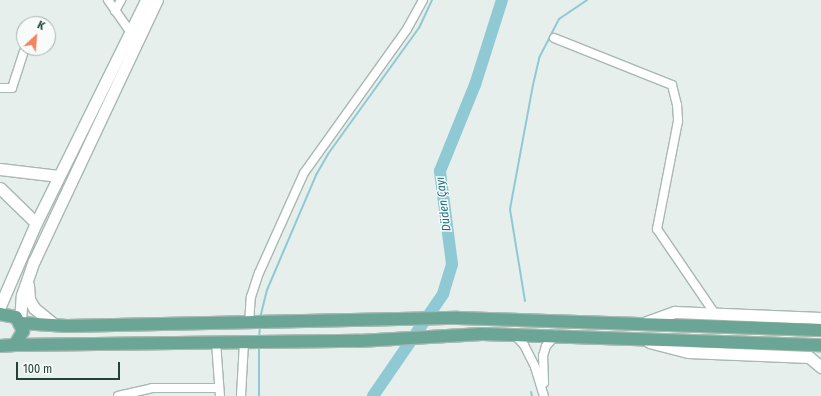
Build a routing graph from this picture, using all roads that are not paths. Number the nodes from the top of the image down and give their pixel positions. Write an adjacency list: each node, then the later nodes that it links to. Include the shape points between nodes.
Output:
1 (108, 0): 6 (street)
2 (121, 0): 6 (street)
3 (146, 0): 7 (main road)
4 (157, 0): 16 (main road)
5 (422, 0): 23 (street, via 407,29 304,173 259,273 251,297)
6 (115, 11): 7 (street)
7 (130, 31): 12 (main road)
8 (554, 38): 20 (street, via 672,85 678,121 657,229)
9 (23, 56): 10 (street, via 12,88)
10 (0, 88)
11 (0, 169): 12 (main road)
12 (59, 176): 14 (main road)
13 (0, 188): 14 (main road)
14 (36, 223): 15 (main road)
15 (18, 264): 17 (main road); 18 (main road)
16 (28, 278): 22 (main road); 25 (main road, via 29,299 34,308)
17 (0, 286)
18 (0, 306)
19 (0, 314): 22 (main road, via 12,314)
20 (715, 314): 21 (main road); 24 (main road, via 675,312)
21 (821, 318)
22 (21, 322): 25 (main road); 33 (main road, via 22,337)
23 (249, 323): 24 (main road, via 458,318); 25 (main road)
24 (644, 323): 26 (main road)
25 (55, 325)
26 (821, 330)
27 (515, 335): 28 (main road); 31 (main road); 38 (street, via 524,345 535,367)
28 (557, 335): 29 (main road); 38 (street, via 546,346 543,356)
29 (639, 338): 32 (main road); 34 (main road, via 688,352 809,357)
30 (216, 342): 31 (main road); 33 (main road); 35 (street)
31 (244, 342): 37 (street)
32 (821, 345)
33 (4, 346)
34 (821, 367)
35 (220, 392): 36 (street, via 152,388)
36 (118, 396)
37 (241, 396)
38 (544, 396)

